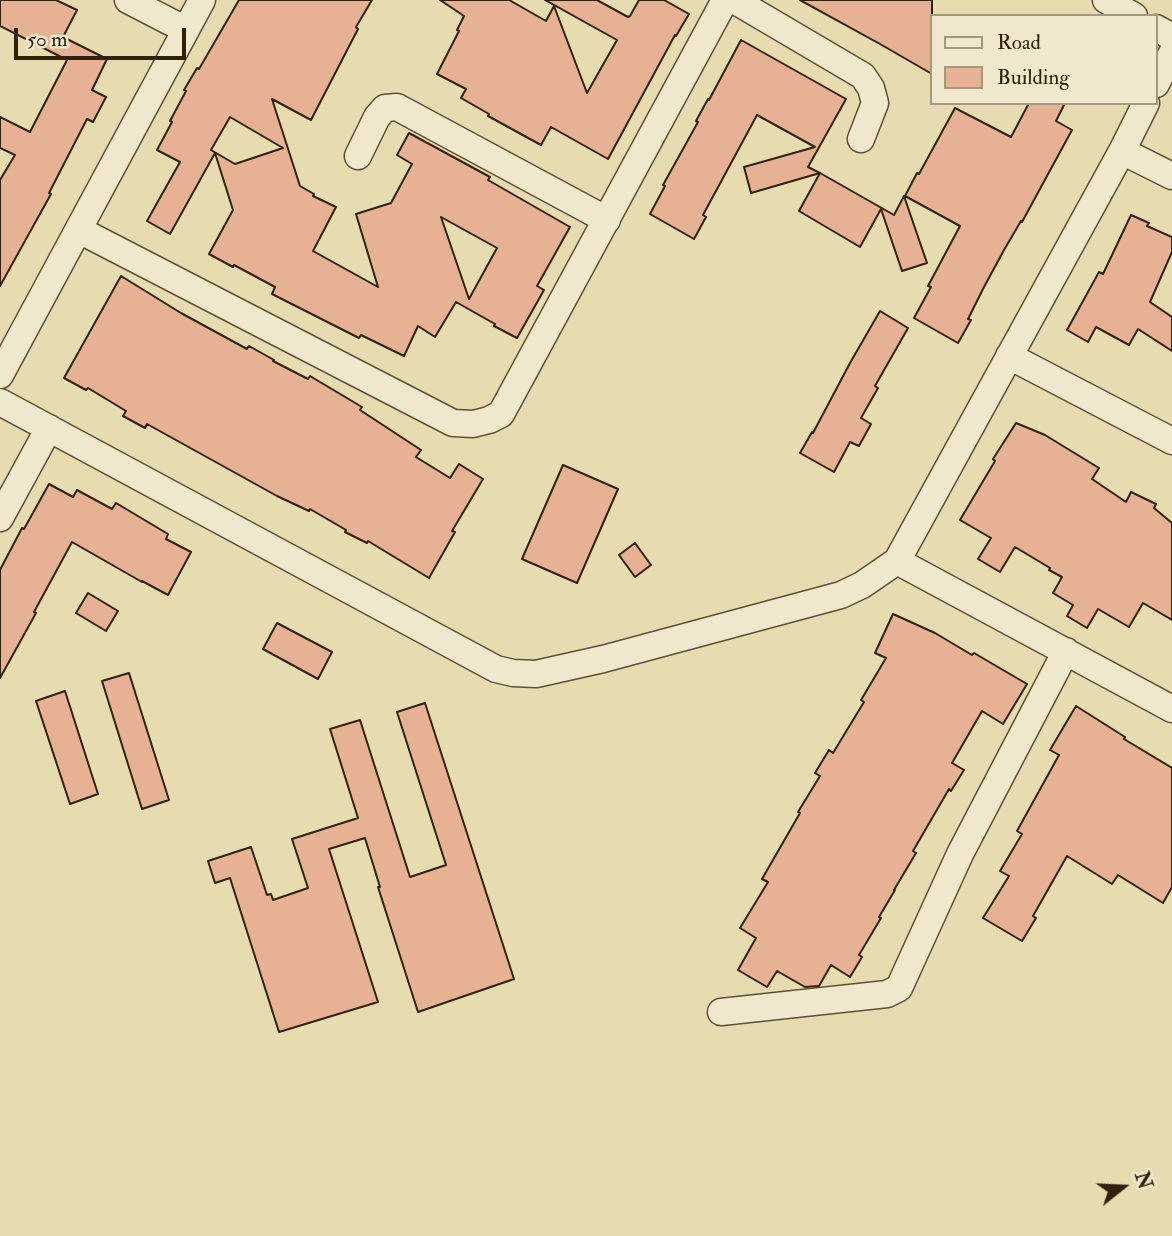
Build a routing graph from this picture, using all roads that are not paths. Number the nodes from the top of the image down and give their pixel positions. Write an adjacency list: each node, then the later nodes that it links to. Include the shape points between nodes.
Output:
1 (128, 0): 7 (street)
2 (202, 0): 7 (street)
3 (725, 0): 15 (street)
4 (734, 0): 11 (street, via 863,76 875,103)
5 (1106, 0): 6 (street)
6 (1130, 14)
7 (186, 30): 16 (street)
8 (1172, 53): 9 (street)
9 (1158, 80)
10 (1145, 105): 12 (street)
11 (861, 139)
12 (1122, 151): 14 (street); 17 (street)
13 (358, 156): 15 (street, via 377,117 385,108 397,107)
14 (1172, 176)
15 (607, 220): 16 (street, via 501,414 472,425 453,423)
16 (79, 230): 18 (street)
17 (1009, 356): 21 (street); 23 (street)
18 (0, 375)
19 (0, 402): 20 (street)
20 (49, 428): 22 (street); 23 (street, via 496,669 513,673 536,674 603,659 841,595)
21 (1172, 440)
22 (0, 518)
23 (897, 561): 24 (street)
24 (1066, 651): 25 (street); 26 (street, via 960,854 898,988 887,994)
25 (1172, 709)
26 (721, 1012)

